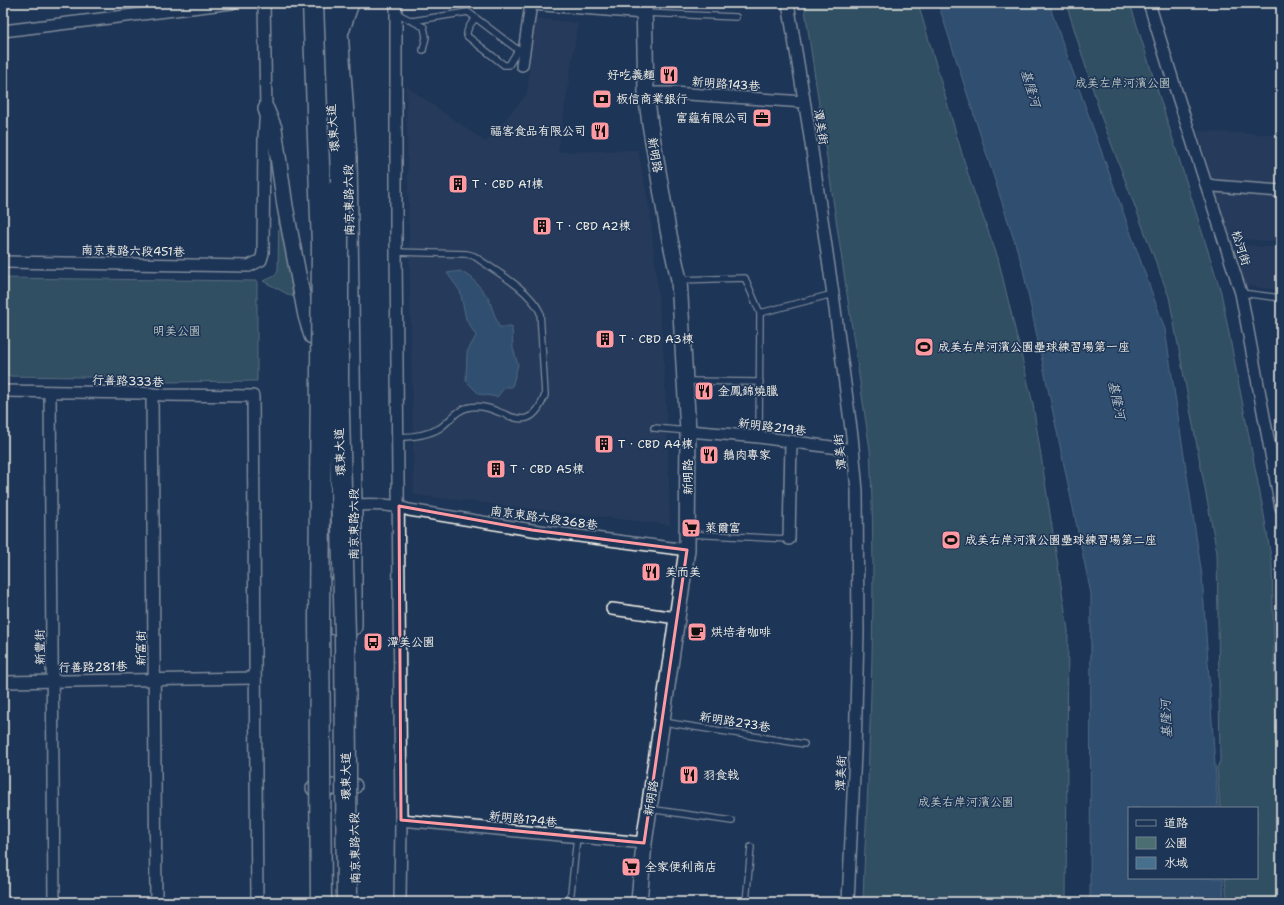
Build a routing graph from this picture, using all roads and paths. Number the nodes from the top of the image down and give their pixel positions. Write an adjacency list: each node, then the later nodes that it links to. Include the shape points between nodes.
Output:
1 (232, 3): 17 (street)
2 (264, 3): 23 (street)
3 (313, 3): 53 (highway, 環東大道, bridge, via 322,245)
4 (320, 3): 33 (main road, via 322,73 315,183)
5 (324, 3): 52 (highway, 環東大道, bridge, via 338,189 338,378)
6 (338, 3): 18 (main road, 南京東路六段)
7 (351, 3): 18 (main road)
8 (517, 3): 11 (lane)
9 (788, 3): 22 (street, 潭美街)
10 (1149, 3): 24 (street, 松河街)
11 (531, 4): 13 (street); 20 (street)
12 (396, 8): 16 (lane); 26 (street)
13 (644, 8): 14 (lane); 21 (main road, 新明路)
14 (736, 17)
15 (476, 18): 15 (lane, via 469,26 467,36 504,65 509,65 518,50); 16 (lane, via 468,12)
16 (412, 21): 19 (lane, via 424,27 426,37)
17 (3, 31)
18 (341, 31): 45 (main road, 南京東路六段, via 349,157)
19 (423, 50)
20 (522, 65)
21 (646, 93): 22 (street, 新明路143巷); 28 (main road, 新明路, via 668,230)
22 (804, 102): 30 (street, 潭美街)
23 (266, 109): 27 (street, 南京東路六段451巷, via 263,253 260,260 249,266); 33 (main road, via 274,128 285,206)
24 (1206, 184): 25 (street); 29 (street, 松河街)
25 (1281, 190)
26 (396, 252): 41 (street); 41 (lane, via 474,256 523,290 540,312 545,395 542,406 526,418 515,419 490,407 470,407 455,414 430,433)
27 (3, 262)
28 (679, 280): 32 (lane, via 745,278); 34 (main road, 新明路)
29 (1241, 293): 31 (lane); 48 (street, 松河街)
30 (833, 294): 32 (lane); 44 (street, 潭美街)
31 (1281, 298)
32 (760, 313): 35 (lane)
33 (312, 336): 47 (main road)
34 (685, 381): 35 (lane); 40 (main road, 新明路)
35 (760, 382): 42 (lane)
36 (3, 391): 37 (street, 行善路333巷)
37 (50, 392): 38 (street, 行善路333巷); 59 (street, 新豐街)
38 (152, 394): 57 (street, 行善路333巷, via 253,396); 58 (street, 新富街)
39 (654, 428): 40 (lane)
40 (688, 431): 42 (street, 新明路219巷); 49 (main road, 新明路)
41 (398, 437): 46 (street)
42 (759, 437): 43 (street, 新明路219巷)
43 (791, 442): 44 (street, 新明路219巷); 50 (street)
44 (853, 450): 83 (street, 潭美街, via 857,491 858,634)
45 (354, 505): 46 (street, 南京東路六段368巷); 47 (street, 南京東路六段368巷); 63 (main road, 南京東路六段)
46 (398, 506): 51 (street, 南京東路六段368巷, via 532,530); 66 (street)
47 (315, 508): 64 (main road)
48 (1281, 508)
49 (687, 534): 50 (lane); 51 (main road, 新明路)
50 (790, 539)
51 (687, 550): 55 (main road, 新明路)
52 (343, 562): 56 (highway, bridge); 77 (highway, 環東大道, bridge)
53 (319, 570): 56 (highway, bridge); 75 (highway, 環東大道, bridge)
54 (612, 609): 55 (street)
55 (677, 618): 61 (main road, 新明路)
56 (333, 624): 76 (highway)
57 (255, 678): 58 (street, 行善路281巷); 73 (street)
58 (154, 680): 59 (street, 行善路281巷); 72 (street, 新富街)
59 (53, 681): 60 (street, 行善路281巷); 71 (street, 新豐街)
60 (3, 682)
61 (662, 722): 62 (lane, 新明路273巷); 65 (main road, 新明路)
62 (804, 744)
63 (354, 786): 64 (main road); 78 (main road, 南京東路六段)
64 (314, 788): 74 (main road)
65 (649, 809): 67 (lane); 69 (main road, 新明路)
66 (401, 820): 68 (street, 新明路174巷); 79 (street)
67 (732, 822)
68 (577, 837): 69 (street, 新明路174巷); 80 (lane)
69 (644, 843): 81 (main road, 新明路)
70 (752, 847): 82 (lane)
71 (54, 902)
72 (156, 902)
73 (257, 902)
74 (315, 902)
75 (321, 902)
76 (335, 902)
77 (347, 902)
78 (356, 902)
79 (400, 902)
80 (570, 902)
81 (638, 902)
82 (746, 902)
83 (848, 902)

